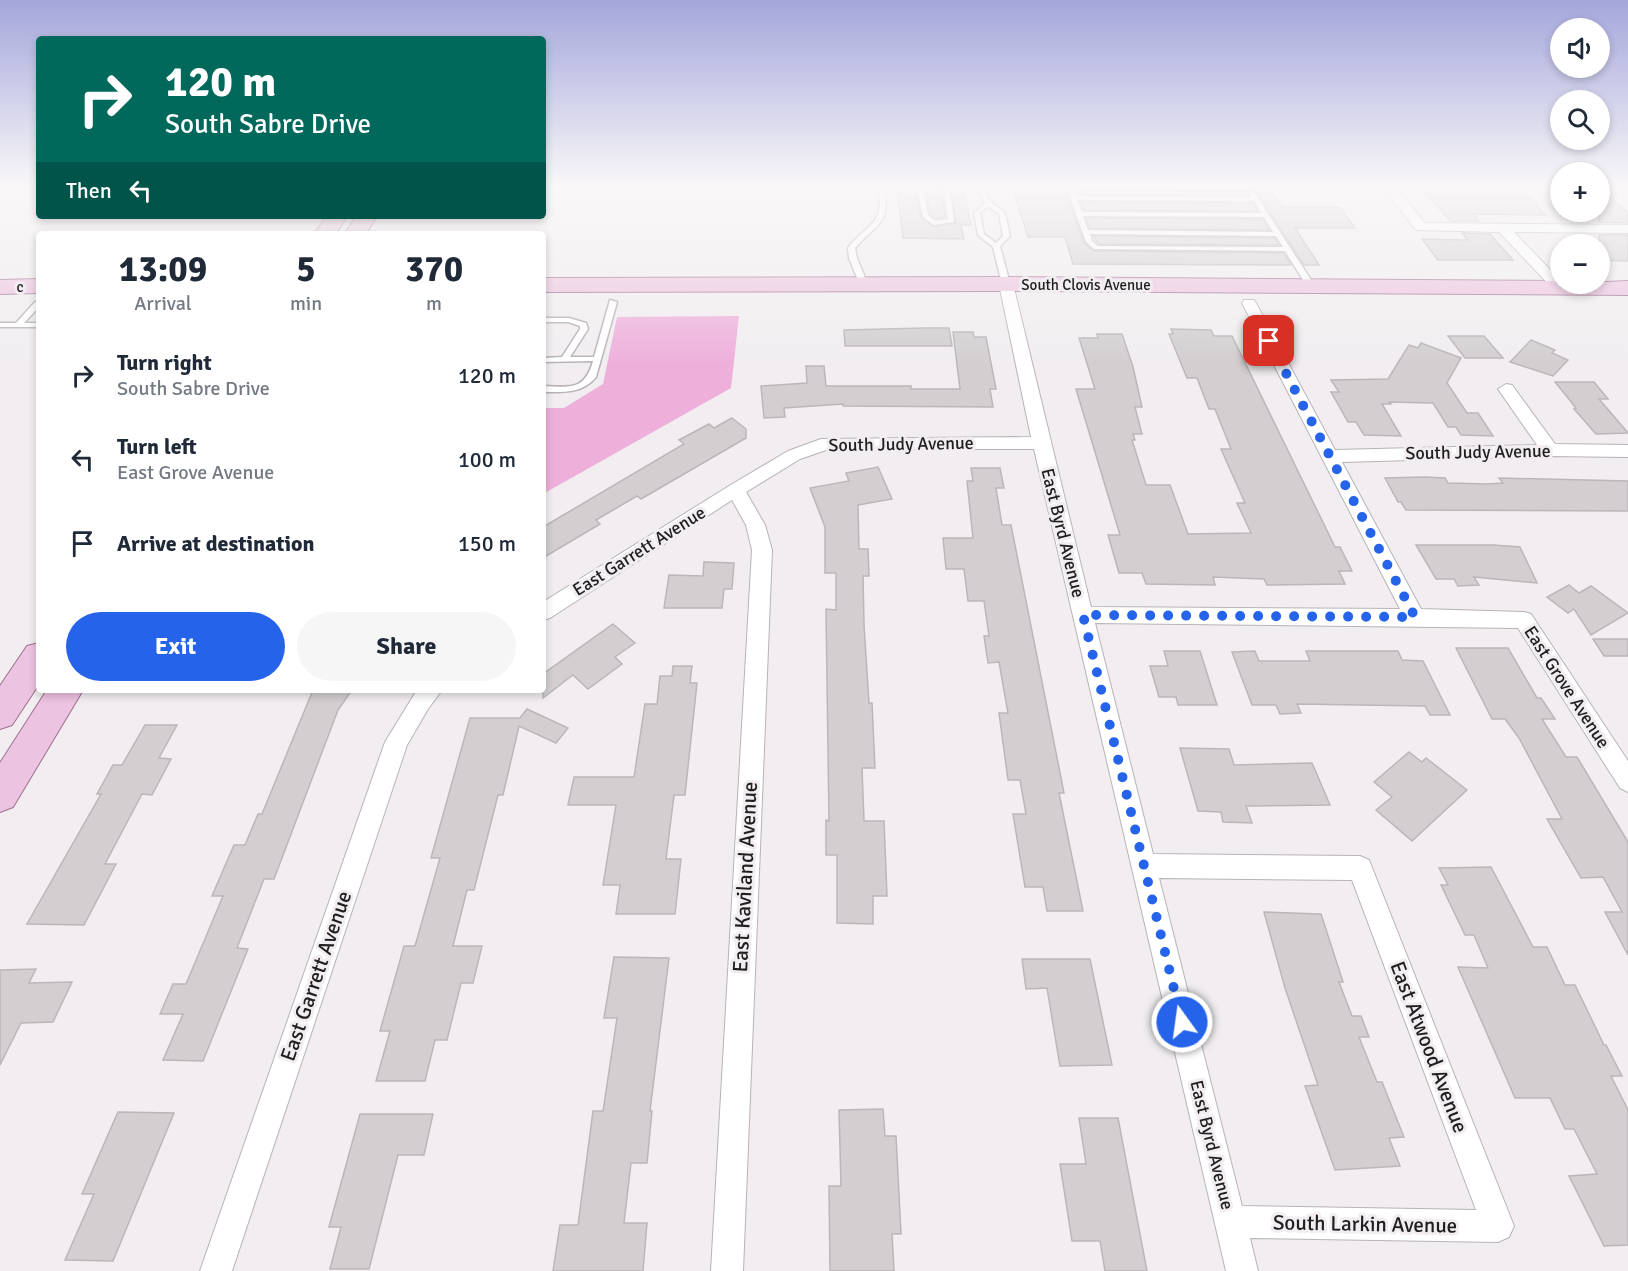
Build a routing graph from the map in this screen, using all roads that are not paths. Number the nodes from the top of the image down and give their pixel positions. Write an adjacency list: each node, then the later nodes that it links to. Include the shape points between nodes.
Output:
1 (853, 245): 12 (lane, via 853,258)
2 (1092, 245): 7 (lane, via 1102,249)
3 (1286, 245): 7 (lane)
4 (1524, 245): 9 (street)
5 (1537, 245): 8 (street)
6 (996, 246): 19 (lane)
7 (1288, 249): 14 (lane)
8 (1550, 261)
9 (1550, 267)
10 (1550, 282): 15 (main road, South Clovis Avenue)
11 (546, 285): 12 (main road, South Clovis Avenue)
12 (864, 285): 19 (main road, South Clovis Avenue)
13 (36, 286): 17 (main road, c)
14 (1311, 286): 15 (main road, South Clovis Avenue); 19 (main road, South Clovis Avenue)
15 (1378, 286): 22 (main road, via 1357,293 1261,294 1248,297)
16 (1610, 286): 18 (main road, South Clovis Avenue)
17 (0, 287)
18 (1628, 288)
19 (1007, 293): 21 (main road, South Clovis Avenue); 22 (main road, South Clovis Avenue); 36 (street, East Byrd Avenue)
20 (546, 302): 21 (main road, South Clovis Avenue)
21 (613, 302): 32 (lane)
22 (1249, 303): 25 (main road, South Clovis Avenue); 39 (street)
23 (36, 304): 24 (main road)
24 (0, 305)
25 (1628, 305)
26 (36, 307): 28 (lane)
27 (546, 320): 31 (lane, via 569,320 583,325)
28 (18, 325): 29 (lane); 30 (lane)
29 (36, 325)
30 (0, 326)
31 (565, 359): 32 (lane); 33 (lane)
32 (597, 359): 34 (lane, via 587,384 574,389)
33 (546, 360)
34 (546, 389)
35 (1506, 389): 37 (street)
36 (1041, 443): 40 (street, South Judy Avenue, via 826,443 794,455); 42 (street, East Byrd Avenue)
37 (1550, 450): 38 (street, South Judy Avenue); 39 (street, South Judy Avenue)
38 (1628, 451)
39 (1329, 456): 43 (street)
40 (735, 490): 41 (street, East Garrett Avenue); 54 (street, East Kaviland Avenue, via 750,512 762,550)
41 (546, 610)
42 (1083, 615): 43 (street); 50 (street, East Byrd Avenue)
43 (1415, 617): 48 (street, East Grove Avenue, via 1524,620)
44 (36, 660): 47 (main road)
45 (64, 693): 49 (main road)
46 (428, 693): 53 (street, East Garrett Avenue, via 396,742)
47 (0, 714)
48 (1628, 781)
49 (0, 795)
50 (1144, 866): 51 (street, East Byrd Avenue); 52 (street, East Atwood Avenue, via 1360,868)
51 (1231, 1222): 52 (street, South Larkin Avenue); 55 (street, East Byrd Avenue)
52 (1498, 1226)
53 (216, 1271)
54 (727, 1271)
55 (1242, 1271)

